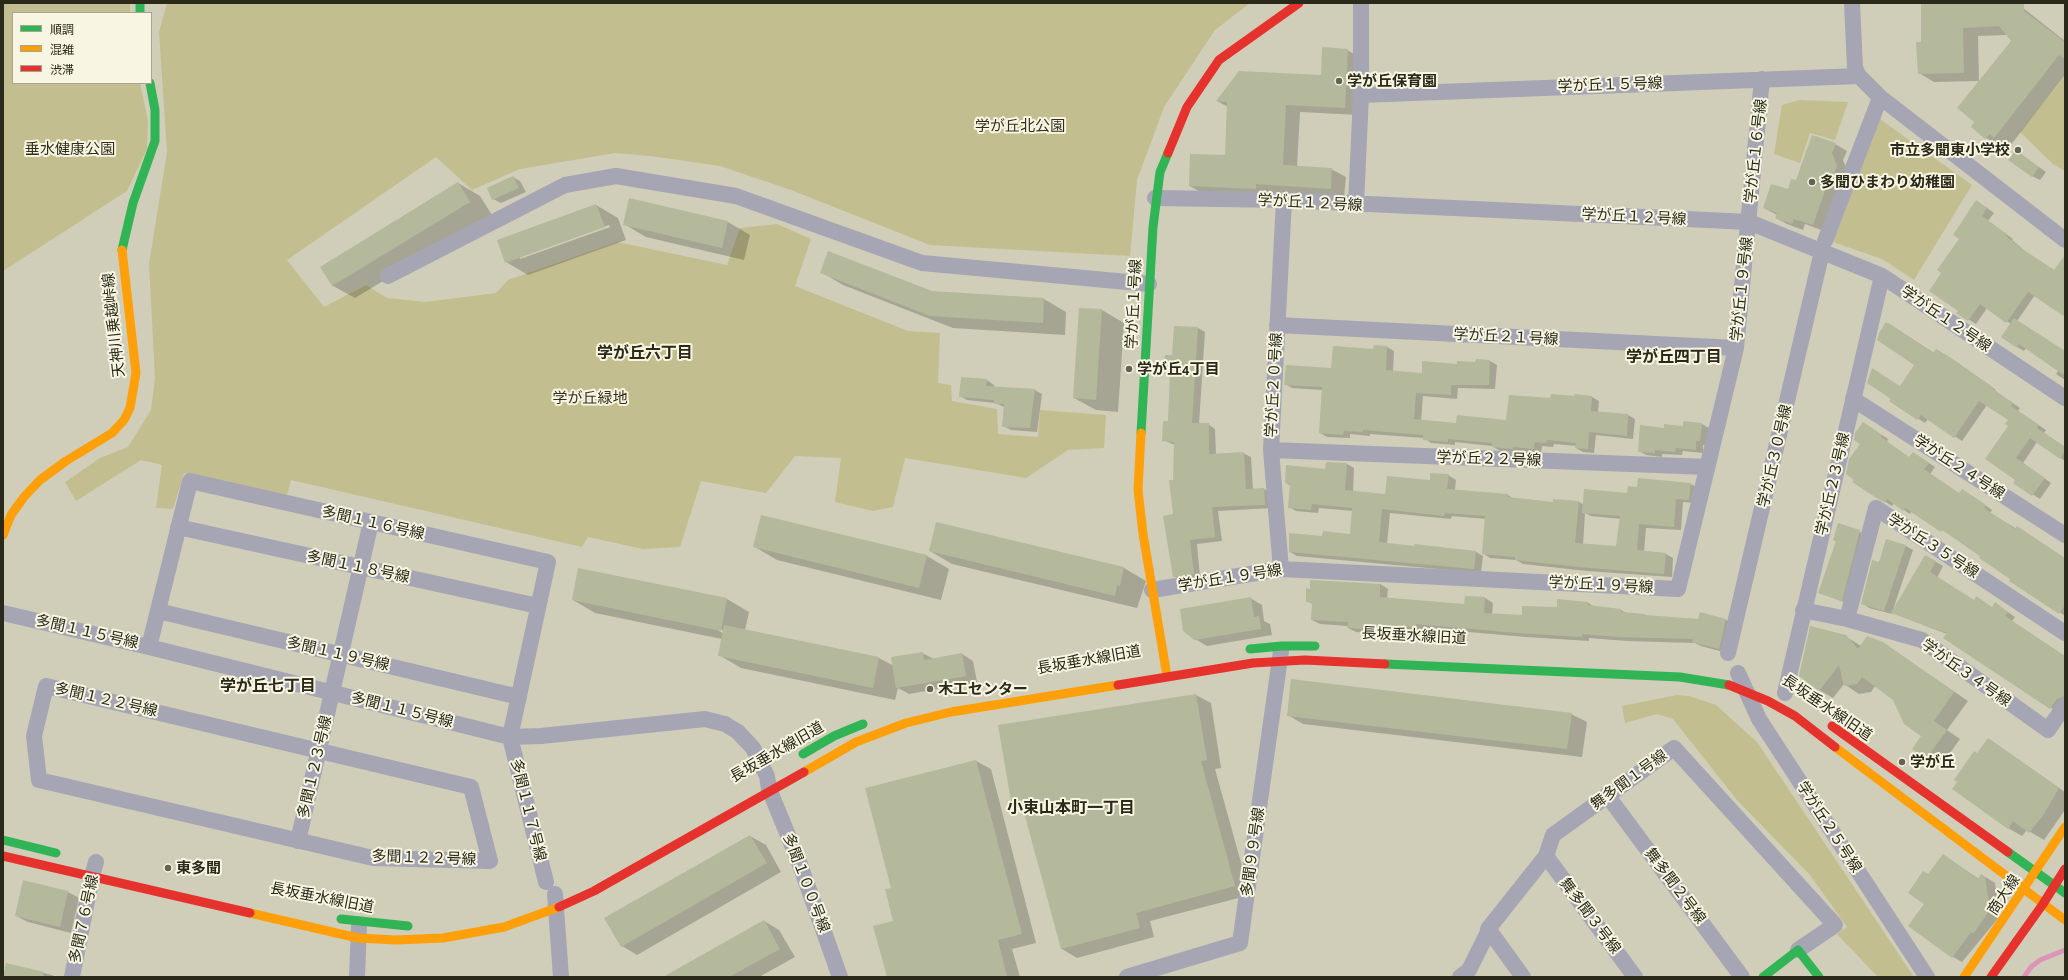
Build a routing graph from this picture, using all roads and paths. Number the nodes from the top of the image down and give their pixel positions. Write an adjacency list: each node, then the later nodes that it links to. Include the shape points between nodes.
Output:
1 (1299, 3): 9 (street, 学が丘１号線, via 1219,60 1187,107 1160,172)
2 (1361, 3): 7 (street)
3 (1852, 3): 4 (street, via 1855,68)
4 (1859, 76): 5 (street, 学が丘１５号線); 13 (street, via 1880,97)
5 (1762, 79): 7 (street, 学が丘１５号線); 12 (street, 学が丘１６号線)
6 (150, 84): 25 (street, 天神川乗越峠線, via 155,140 133,203 121,253 136,373 130,408 124,420 112,433 66,461 40,480)
7 (1361, 95): 11 (street)
8 (1878, 103): 14 (street)
9 (1155, 198): 10 (street, 学が丘１２号線); 18 (street, 学が丘１号線)
10 (1284, 200): 11 (street, 学が丘１２号線); 19 (street, 学が丘２０号線)
11 (1356, 204): 12 (street, 学が丘１２号線)
12 (1748, 222): 17 (street, 学が丘１２号線); 20 (street, 学が丘１９号線)
13 (2065, 240)
14 (1826, 241)
15 (1820, 260): 44 (street, 学が丘３０号線)
16 (388, 276): 18 (street, via 564,185 616,176 736,196 922,263)
17 (1882, 276): 21 (street, 学が丘１２号線); 22 (street, 学が丘２３号線)
18 (1149, 284): 33 (street, 学が丘１号線, via 1138,490)
19 (1277, 325): 20 (street, 学が丘２１号線); 23 (street, 学が丘２０号線)
20 (1736, 348): 24 (street, 学が丘１９号線)
21 (2065, 398)
22 (1853, 399): 30 (street, 学が丘２４号線); 35 (street, 学が丘２３号線)
23 (1271, 450): 24 (street, 学が丘２２号線); 32 (street, 学が丘２０号線)
24 (1707, 467): 32 (street, 学が丘１９号線, via 1678,590)
25 (24, 497): 26 (street); 29 (street, 天神川乗越峠線, via 11,515)
26 (3, 505)
27 (371, 522): 28 (street, 多聞１１６号線, via 190,481); 31 (street, 多聞１２３号線); 34 (street, 多聞１１６号線, via 548,562)
28 (178, 527): 31 (street, 多聞１１８号線); 36 (street, 多聞１１６号線)
29 (3, 535)
30 (2065, 535)
31 (361, 567): 34 (street, 多聞１１８号線); 45 (street, 多聞１２３号線)
32 (1281, 569): 33 (street, 学が丘１９号線)
33 (1152, 590): 46 (street, 学が丘１号線)
34 (538, 606): 50 (street, 多聞１１６号線)
35 (1803, 610): 38 (street, 学が丘３４号線); 49 (street, 学が丘２３号線)
36 (158, 611): 41 (street, 多聞１１６号線); 45 (street, 多聞１１９号線)
37 (3, 612): 41 (street, 多聞１１５号線)
38 (1847, 619): 39 (street, 学が丘３５号線, via 1876,508); 51 (street, 学が丘３４号線, via 1922,640 2048,730)
39 (2065, 633)
40 (1323, 646): 43 (street, 長坂垂水線旧道)
41 (149, 647): 48 (street, 多聞１１５号線)
42 (1238, 651): 43 (street, 長坂垂水線旧道)
43 (1281, 653): 46 (street, 長坂垂水線旧道, via 1253,663); 47 (street, 長坂垂水線旧道, via 1306,660 1680,677 1728,685); 83 (street, 多聞９９号線, via 1240,943)
44 (1728, 653)
45 (341, 655): 48 (street, 多聞１２３号線); 50 (street, 多聞１１９号線)
46 (1167, 676): 57 (street, 長坂垂水線旧道, via 951,712 906,722)
47 (1741, 679): 69 (street, 長坂垂水線旧道, via 1768,701 1795,716); 90 (street, 学が丘２５号線, via 1758,719)
48 (333, 693): 54 (street, 多聞１１５号線); 55 (street, 多聞１２３号線)
49 (1785, 693)
50 (519, 697): 54 (street, 多聞１１６号線)
51 (2065, 705)
52 (1824, 720): 67 (street, 長坂垂水線旧道)
53 (870, 721): 56 (street, 長坂垂水線旧道, via 834,736)
54 (510, 737): 57 (street, 多聞１１５号線, via 541,736 705,718 725,724 738,732 753,748); 71 (street, 多聞１１７号線)
55 (319, 751): 61 (street, 多聞１２３号線); 61 (street, 多聞１２２号線, via 471,787 490,861 372,858); 61 (street, 多聞１２２号線, via 46,686 34,736 39,780)
56 (797, 758)
57 (766, 780): 71 (street, 長坂垂水線旧道, via 594,891); 82 (street, 多聞１００号線, via 799,862)
58 (1607, 795): 64 (street, 舞多聞１号線, via 1553,835); 78 (street, 舞多聞１号線, via 1674,748 1835,925); 87 (street, 舞多聞２号線)
59 (2065, 827): 67 (street, 商大線)
60 (3, 840): 62 (street)
61 (298, 841)
62 (65, 855)
63 (3, 856): 65 (street, 長坂垂水線旧道)
64 (1546, 856): 77 (street, 舞多聞１号線); 86 (street, 舞多聞３号線)
65 (95, 866): 76 (street, 長坂垂水線旧道); 79 (street, 多聞７６号線)
66 (2065, 869): 68 (street)
67 (2036, 872): 68 (street, 長坂垂水線旧道); 69 (street, 商大線)
68 (2054, 885): 70 (street, 長坂垂水線旧道); 72 (street)
69 (2024, 890): 72 (street, 長坂垂水線旧道); 91 (street, 商大線)
70 (2065, 893)
71 (554, 894): 76 (street, 長坂垂水線旧道, via 504,927 443,938 396,940); 81 (street, 多聞１１７号線)
72 (2043, 904): 74 (street, 長坂垂水線旧道); 92 (street)
73 (336, 917): 76 (street, 長坂垂水線旧道)
74 (2065, 920)
75 (420, 925): 76 (street, 長坂垂水線旧道)
76 (358, 930): 80 (street)
77 (1489, 930): 84 (street, 舞多聞１号線, via 1469,970); 85 (street)
78 (1798, 950): 88 (street); 89 (street)
79 (72, 977)
80 (357, 977)
81 (561, 977)
82 (840, 977)
83 (1127, 977)
84 (1460, 977)
85 (1523, 977)
86 (1635, 977)
87 (1742, 977)
88 (1763, 977)
89 (1819, 977)
90 (1927, 977)
91 (1964, 977)
92 (1991, 977)

